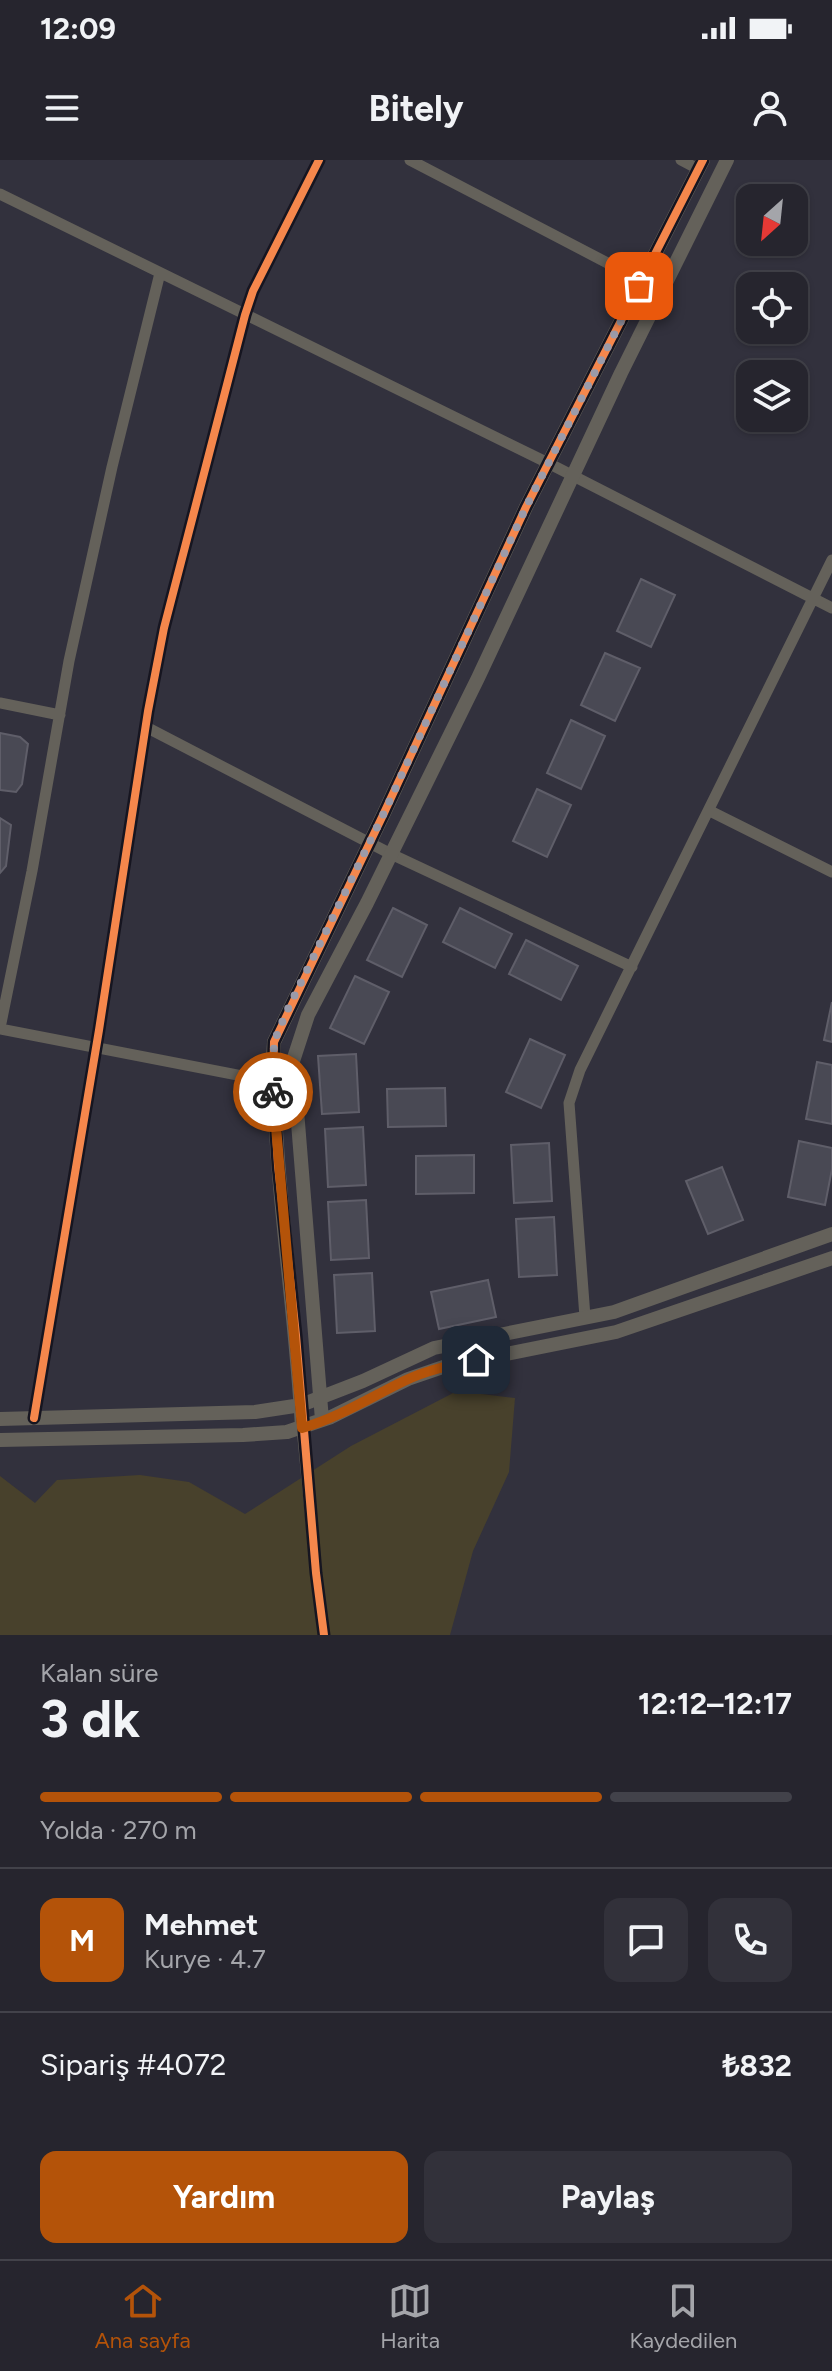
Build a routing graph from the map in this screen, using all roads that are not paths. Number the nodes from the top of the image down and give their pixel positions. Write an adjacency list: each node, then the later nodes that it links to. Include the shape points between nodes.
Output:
1 (319, 160): 9 (street)
2 (410, 160): 8 (street)
3 (681, 160): 5 (street)
4 (727, 160): 11 (street)
5 (701, 164): 8 (street)
6 (0, 194): 7 (street)
7 (160, 273): 9 (street); 16 (street, via 112,467)
8 (642, 281): 10 (street)
9 (245, 315): 10 (street); 17 (street, via 164,628)
10 (548, 463): 11 (street); 19 (street)
11 (572, 477): 13 (street); 20 (street)
12 (832, 560): 13 (street)
13 (813, 599): 14 (street); 18 (street)
14 (832, 608)
15 (0, 703): 16 (street)
16 (60, 715): 23 (street)
17 (146, 727): 19 (street); 24 (street)
18 (710, 811): 21 (street); 22 (street)
19 (370, 842): 20 (street); 25 (street, via 274,1042)
20 (391, 854): 22 (street); 29 (street, via 308,1015 293,1061)
21 (832, 872)
22 (632, 967): 28 (street, via 569,1103)
23 (0, 1028): 24 (street)
24 (96, 1048): 25 (street); 31 (street)
25 (273, 1082): 30 (street)
26 (832, 1234): 28 (street, via 614,1312)
27 (832, 1258): 33 (street, via 616,1332 446,1366)
28 (585, 1317): 29 (street, via 434,1348)
29 (320, 1397): 30 (street); 33 (street)
30 (301, 1405): 31 (street, via 255,1412); 34 (street)
31 (34, 1418): 32 (street)
32 (0, 1419)
33 (322, 1420): 34 (street)
34 (302, 1428): 35 (street, via 243,1435); 36 (street)
35 (0, 1440)
36 (324, 1635)

